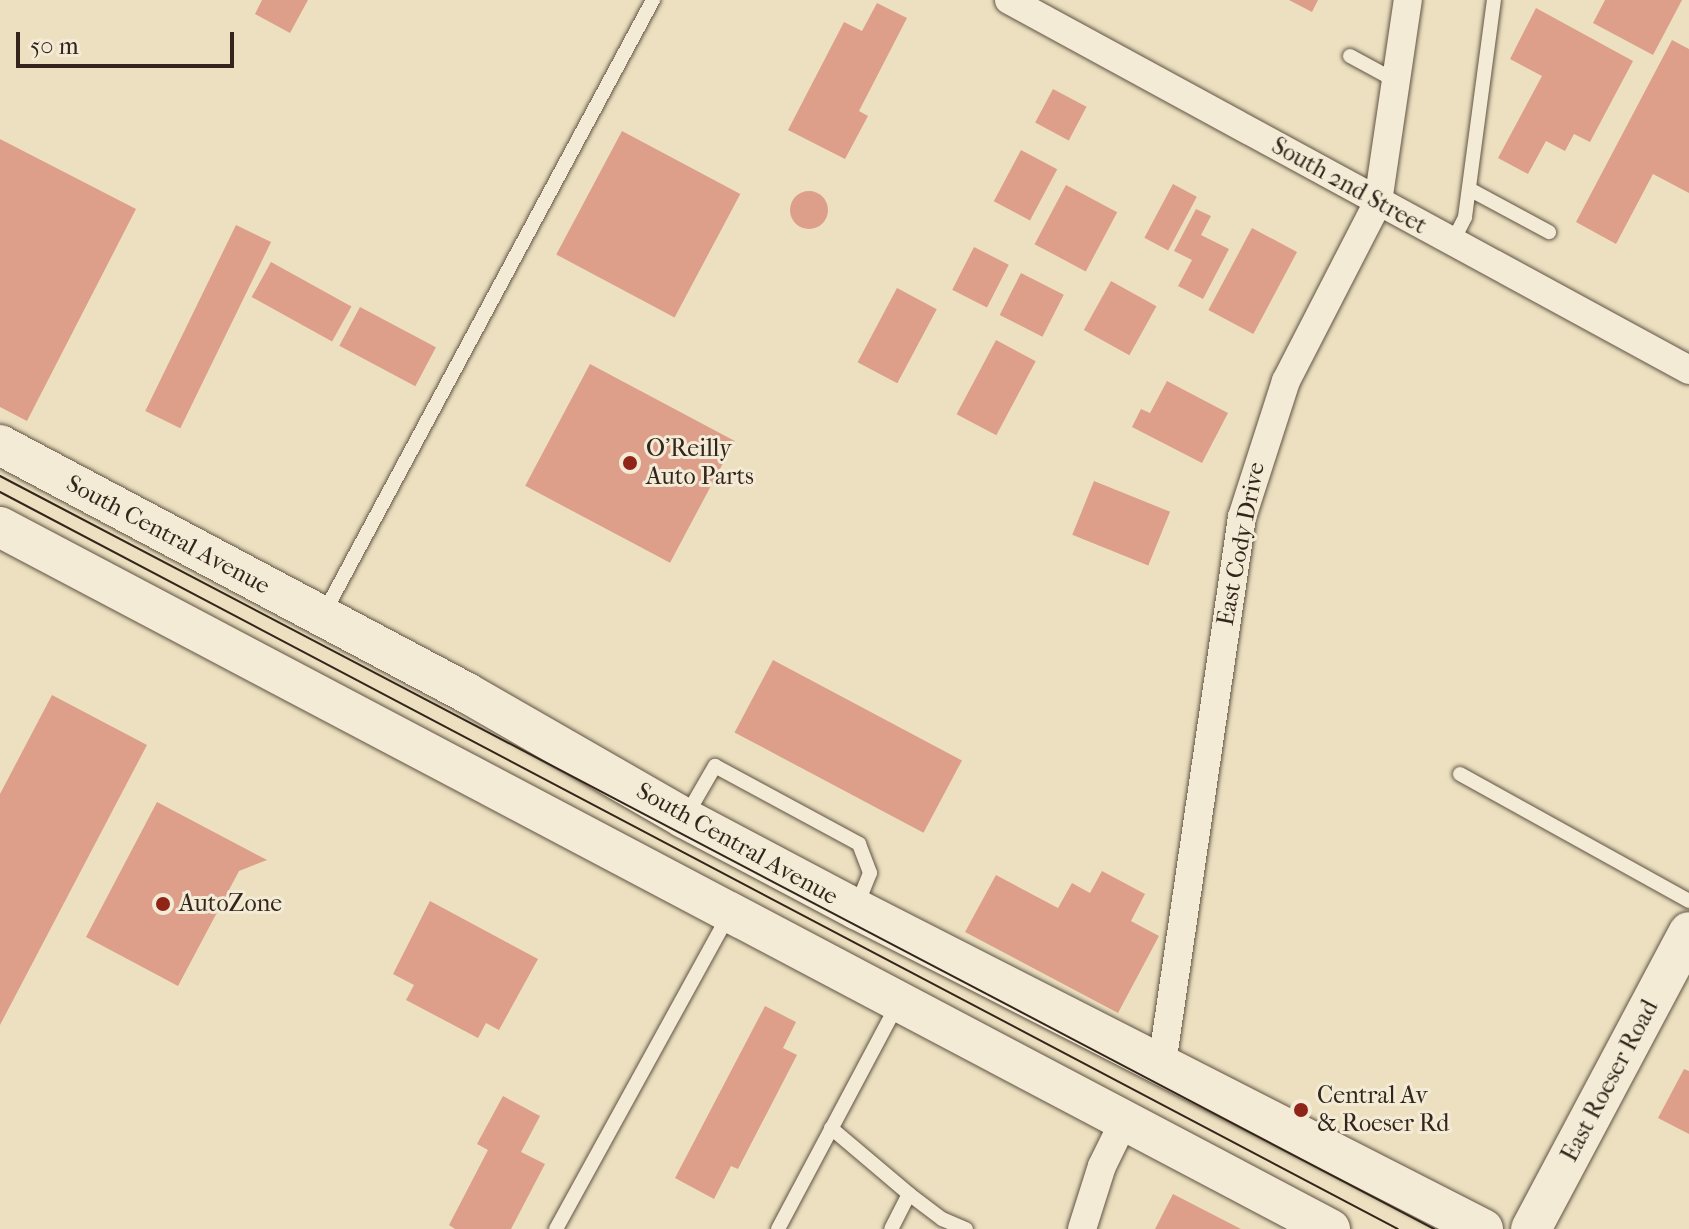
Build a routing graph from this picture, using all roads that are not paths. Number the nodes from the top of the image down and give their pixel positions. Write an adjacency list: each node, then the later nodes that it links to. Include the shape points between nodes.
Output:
1 (653, 0): 14 (lane)
2 (1009, 0): 8 (street, South 2nd Street)
3 (1408, 0): 6 (street, East Cody Drive)
4 (1494, 0): 7 (lane)
5 (1350, 56): 6 (lane)
6 (1396, 81): 8 (street, East Cody Drive)
7 (1469, 189): 9 (lane); 10 (lane, via 1465,217)
8 (1378, 202): 10 (street, South 2nd Street); 22 (street, East Cody Drive, via 1286,381 1242,517)
9 (1549, 232)
10 (1452, 243): 11 (street, South 2nd Street)
11 (1689, 370)
12 (0, 445): 14 (main road, South Central Avenue)
13 (0, 527): 19 (main road)
14 (322, 616): 16 (main road, South Central Avenue)
15 (1460, 774): 17 (lane)
16 (684, 818): 18 (main road, South Central Avenue); 18 (lane, via 715,766 859,844 870,873)
17 (1689, 901)
18 (856, 909): 22 (main road, South Central Avenue)
19 (730, 913): 21 (main road); 26 (lane)
20 (1689, 932): 33 (main road, East Roeser Road)
21 (898, 1002): 23 (main road); 24 (lane)
22 (1162, 1064): 32 (main road, South Central Avenue)
23 (1124, 1121): 30 (street); 31 (main road)
24 (831, 1128): 25 (lane); 27 (lane)
25 (909, 1194): 28 (lane); 29 (lane, via 942,1219)
26 (556, 1229)
27 (778, 1229)
28 (891, 1229)
29 (966, 1229)
30 (1082, 1229)
31 (1330, 1229)
32 (1483, 1229)
33 (1531, 1229)

